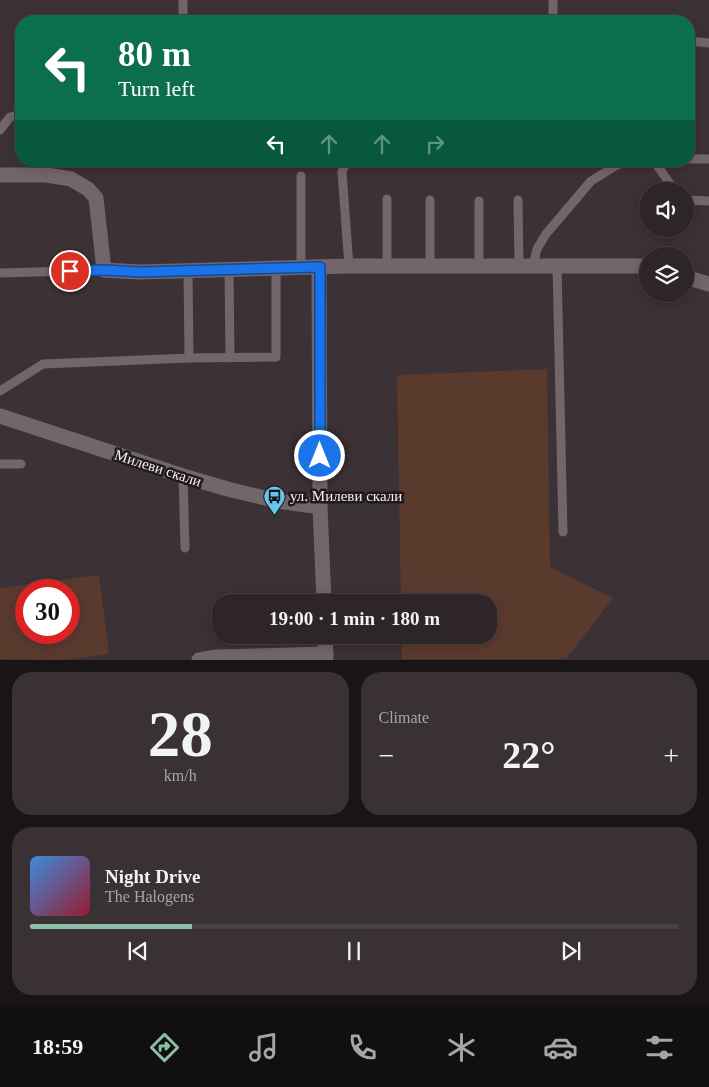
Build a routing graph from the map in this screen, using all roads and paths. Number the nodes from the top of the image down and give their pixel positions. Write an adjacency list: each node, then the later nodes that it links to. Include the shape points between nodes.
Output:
1 (183, 0): 3 (lane)
2 (554, 0): 4 (lane)
3 (182, 15)
4 (553, 15)
5 (695, 42): 6 (lane)
6 (709, 43)
7 (15, 116): 8 (lane)
8 (0, 130)
9 (695, 159): 10 (lane)
10 (709, 159)
11 (344, 167): 23 (lane)
12 (614, 167): 26 (lane, via 591,181 546,234)
13 (658, 167): 16 (lane)
14 (0, 175): 34 (street, via 46,175 71,179 88,189 96,198)
15 (302, 176): 32 (lane)
16 (669, 182)
17 (387, 199): 30 (lane)
18 (430, 200): 24 (lane)
19 (518, 200): 26 (lane)
20 (694, 200): 22 (lane)
21 (478, 201): 25 (lane)
22 (709, 201)
23 (349, 266): 29 (street); 30 (street)
24 (430, 266): 25 (street); 30 (street)
25 (480, 266): 26 (street)
26 (526, 266): 27 (street)
27 (557, 266): 28 (street); 47 (lane)
28 (639, 266)
29 (320, 267): 32 (street); 46 (street)
30 (387, 267)
31 (276, 268): 32 (street); 33 (street); 40 (lane, via 276,357)
32 (302, 268)
33 (229, 269): 35 (street); 40 (lane)
34 (104, 270): 35 (street); 36 (lane)
35 (188, 271): 39 (lane)
36 (0, 273)
37 (694, 280): 38 (street)
38 (709, 284)
39 (189, 358): 40 (lane); 41 (lane, via 44,364)
40 (230, 358)
41 (0, 391)
42 (0, 416): 45 (street, Милеви скали)
43 (0, 464): 44 (lane)
44 (21, 464)
45 (183, 476): 46 (street, Милеви скали, via 278,501); 48 (lane)
46 (320, 507): 49 (street)
47 (563, 532)
48 (185, 548)
49 (324, 594)
50 (325, 644): 51 (street)
51 (326, 657): 52 (street)
52 (217, 658): 53 (street)
53 (198, 660)

